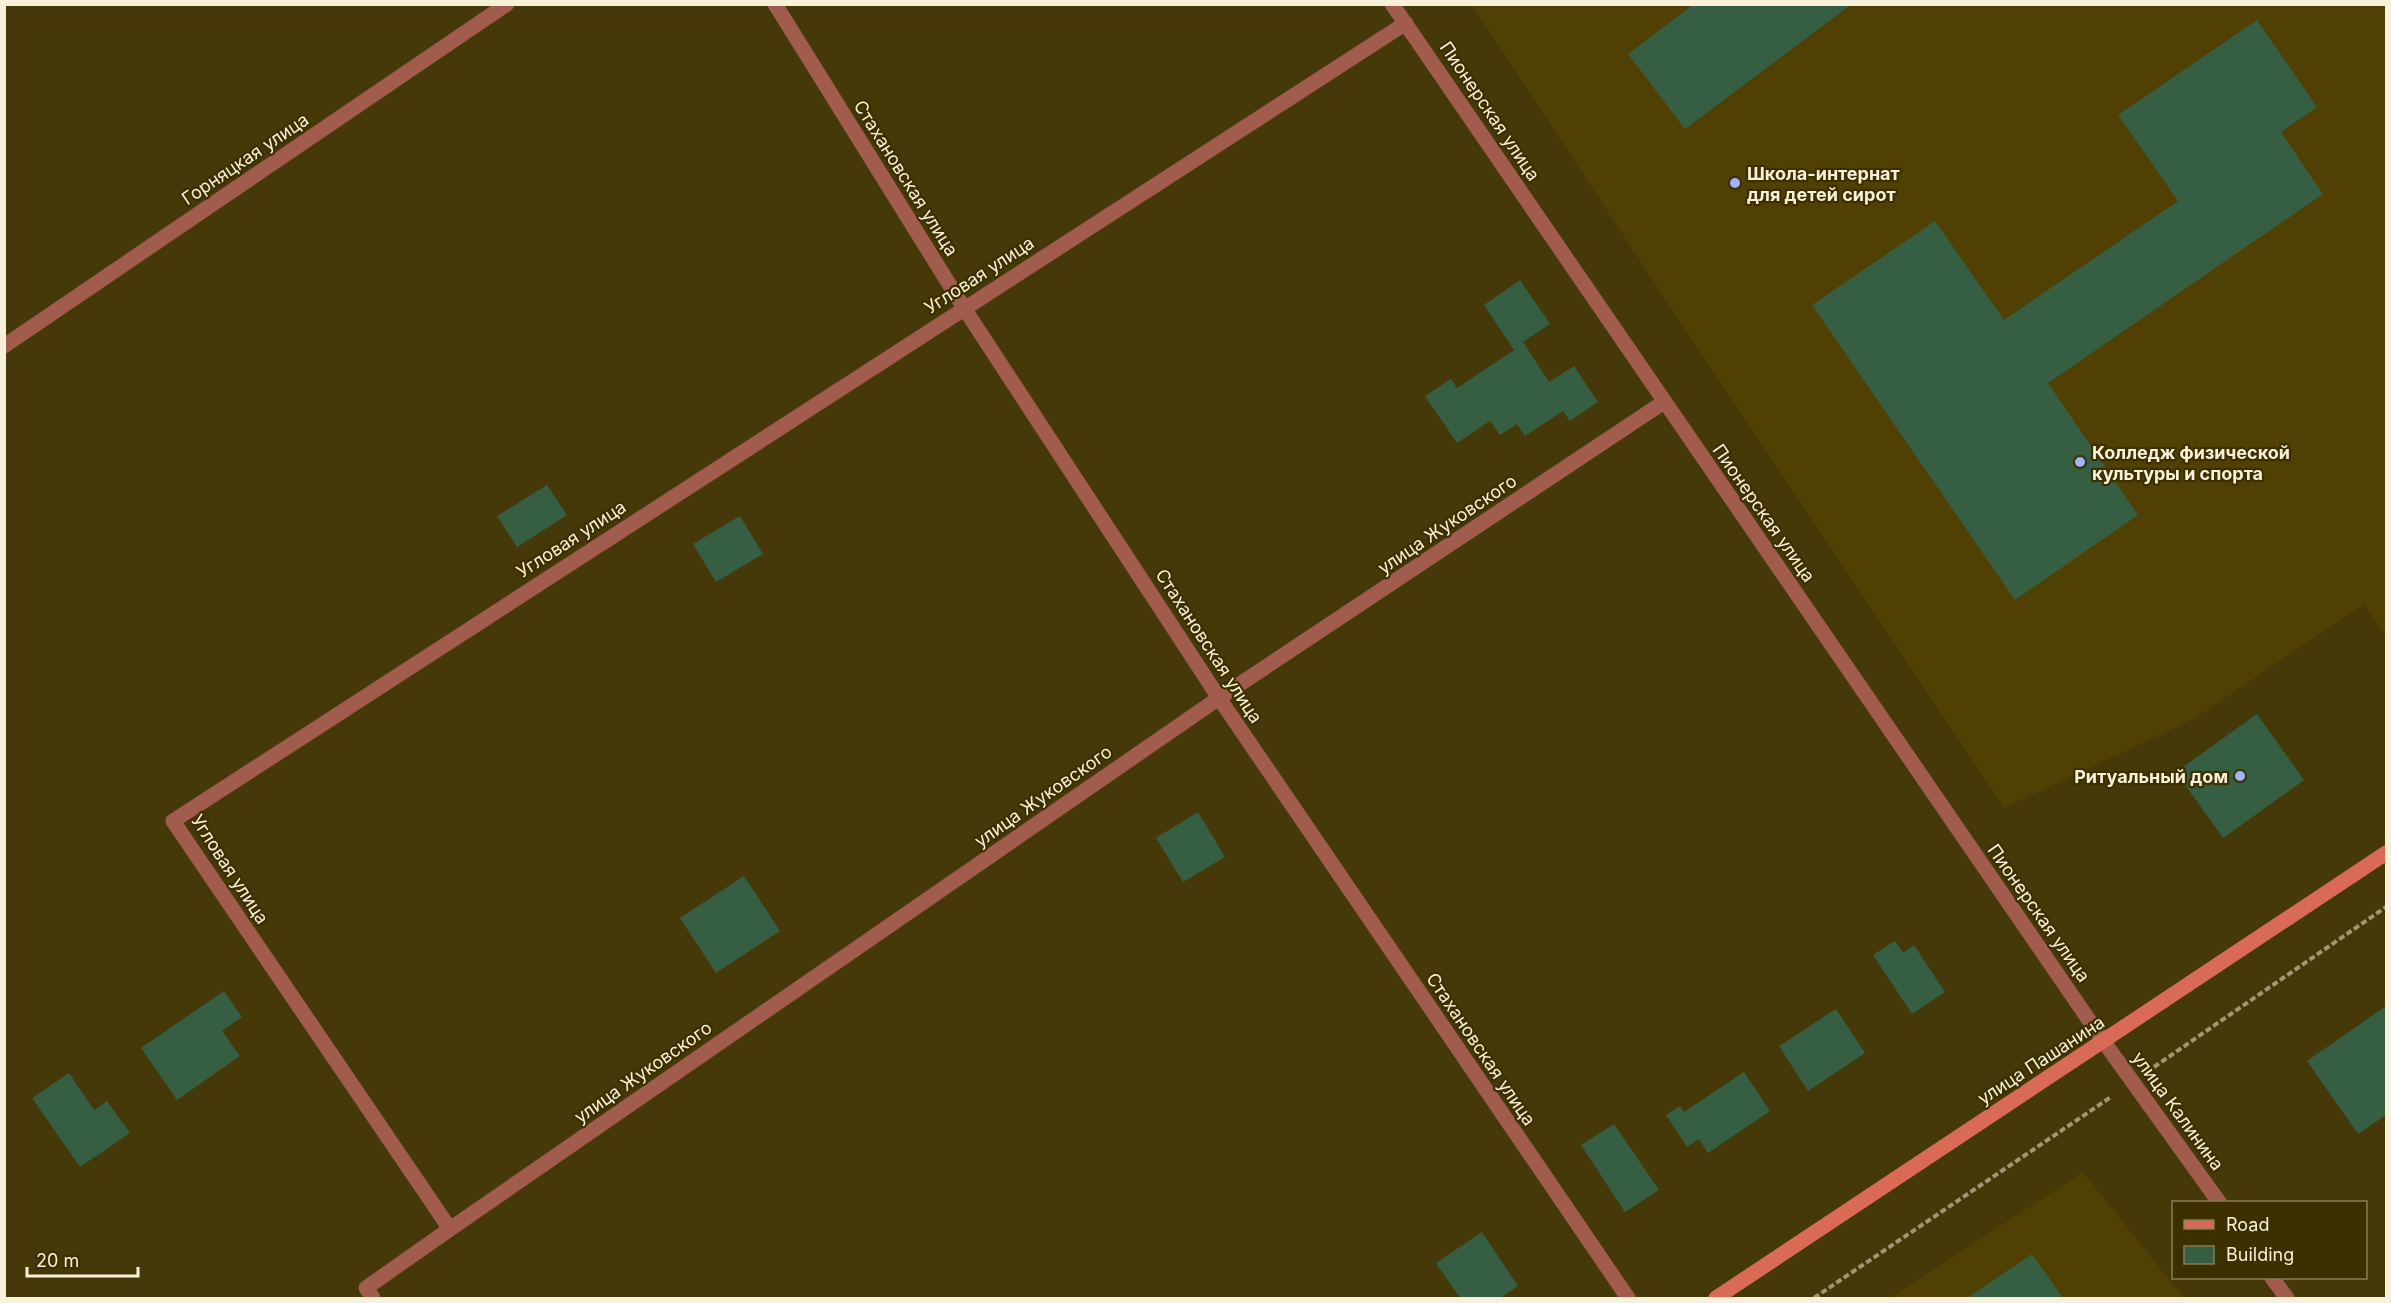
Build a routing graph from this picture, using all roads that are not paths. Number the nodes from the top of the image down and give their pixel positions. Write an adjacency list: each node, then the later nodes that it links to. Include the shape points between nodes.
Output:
1 (507, 4): 6 (street, Горняцкая улица)
2 (775, 4): 5 (street, Стахановская улица)
3 (1392, 4): 4 (street, Пионерская улица)
4 (1406, 23): 5 (street, Угловая улица); 7 (street, Пионерская улица)
5 (964, 308): 8 (street, Стахановская улица); 12 (street, Угловая улица, via 172,821)
6 (4, 346)
7 (1664, 402): 8 (street, улица Жуковского); 10 (street, Пионерская улица)
8 (1219, 698): 12 (street, улица Жуковского); 15 (street, Стахановская улица)
9 (2386, 853): 10 (main road, улица Пашанина)
10 (2104, 1042): 11 (street, улица Калинина); 16 (main road, улица Пашанина)
11 (2218, 1201)
12 (450, 1229): 14 (street, улица Жуковского, via 366,1288)
13 (2273, 1279): 17 (street)
14 (373, 1299)
15 (1628, 1299)
16 (1716, 1299)
17 (2287, 1299)

